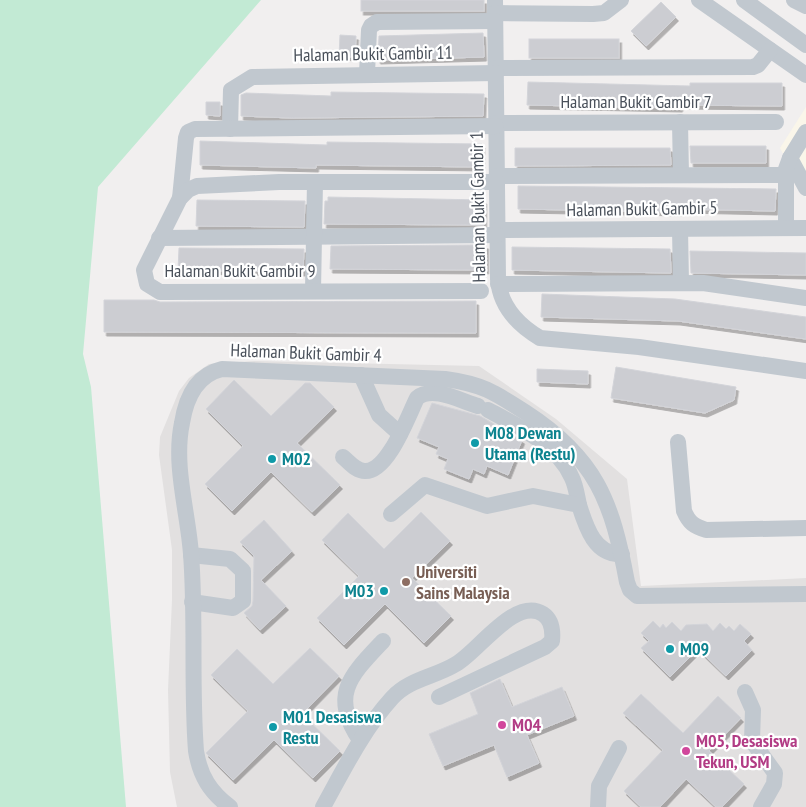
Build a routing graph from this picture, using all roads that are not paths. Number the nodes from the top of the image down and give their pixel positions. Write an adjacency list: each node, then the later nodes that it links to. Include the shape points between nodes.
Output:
1 (621, 0): 6 (street, via 604,12 593,14)
2 (699, 0): 8 (street)
3 (744, 0): 7 (street)
4 (794, 0): 5 (street)
5 (806, 6)
6 (495, 11): 9 (street, Halaman Bukit Gambir 1); 10 (street, via 377,22 369,30)
7 (806, 45)
8 (770, 50): 9 (street, Halaman Bukit Gambir 11, via 758,66 753,67); 11 (street)
9 (496, 70): 10 (street, Halaman Bukit Gambir 11); 14 (street, Halaman Bukit Gambir 1)
10 (367, 73): 15 (street, Halaman Bukit Gambir 11, via 252,77 231,90)
11 (806, 75)
12 (680, 122): 13 (street, Halaman Bukit Gambir 7); 14 (street, Halaman Bukit Gambir 7); 18 (street)
13 (776, 122)
14 (496, 124): 15 (street, Halaman Bukit Gambir 7); 20 (street, Halaman Bukit Gambir 1)
15 (230, 129): 23 (street, Halaman Bukit Gambir 7, via 188,132)
16 (806, 132): 17 (street)
17 (790, 158): 19 (street); 22 (street)
18 (681, 175): 19 (street); 20 (street)
19 (786, 175): 24 (street)
20 (497, 179): 21 (street); 27 (street, Halaman Bukit Gambir 1)
21 (315, 182): 23 (street, via 197,186); 28 (street)
22 (806, 188)
23 (180, 198): 29 (street, Halaman Bukit Gambir 9)
24 (786, 227): 25 (street, Halaman Bukit Gambir 5); 26 (street, Halaman Bukit Gambir 5)
25 (806, 228)
26 (680, 229): 27 (street, Halaman Bukit Gambir 5); 30 (street)
27 (497, 233): 28 (street, Halaman Bukit Gambir 5); 31 (street, Halaman Bukit Gambir 1)
28 (314, 236): 29 (street, Halaman Bukit Gambir 5); 32 (street)
29 (159, 238): 32 (street, Halaman Bukit Gambir 9, via 144,270 147,284 160,292)
30 (681, 282): 31 (street); 34 (street)
31 (498, 284): 35 (street, Halaman Bukit Gambir 1, via 513,317 540,338 640,347)
32 (313, 291): 33 (street, Halaman Bukit Gambir 9)
33 (481, 291)
34 (806, 298)
35 (806, 371)
36 (361, 375): 37 (street, via 378,414); 43 (street, Halaman Bukit Gambir 4, via 473,383 488,388 554,431 584,463 599,486 616,525); 44 (street, Halaman Bukit Gambir 4, via 222,369 204,376 190,395 180,436)
37 (400, 434): 39 (street, via 387,457 371,471 356,469); 40 (street, via 417,398 424,394 438,394 483,408 530,434 562,462 572,478)
38 (678, 442): 42 (street, via 684,510 694,527 706,530)
39 (343, 457)
40 (579, 505): 41 (street, via 533,496 487,506 425,486); 43 (street, via 600,548 614,555)
41 (391, 514)
42 (806, 528)
43 (622, 554): 45 (street, Halaman Bukit Gambir 4, via 630,590 637,596)
44 (191, 555): 46 (street, Halaman Bukit Gambir 4); 46 (street, via 230,559 243,572 243,601 233,608)
45 (806, 594)
46 (192, 602): 52 (street, Halaman Bukit Gambir 4, via 194,730 199,767 206,783)
47 (383, 641): 50 (street, via 357,668 345,692 346,715)
48 (745, 692): 55 (street, via 753,710 752,741 776,773 774,784)
49 (439, 697): 50 (street, via 545,647 552,641 551,623 544,615 529,610 508,618 469,656 454,666 414,682 394,696)
50 (360, 740): 53 (street)
51 (619, 748): 54 (street, via 599,786)
52 (230, 807)
53 (323, 807)
54 (598, 807)
55 (761, 807)

